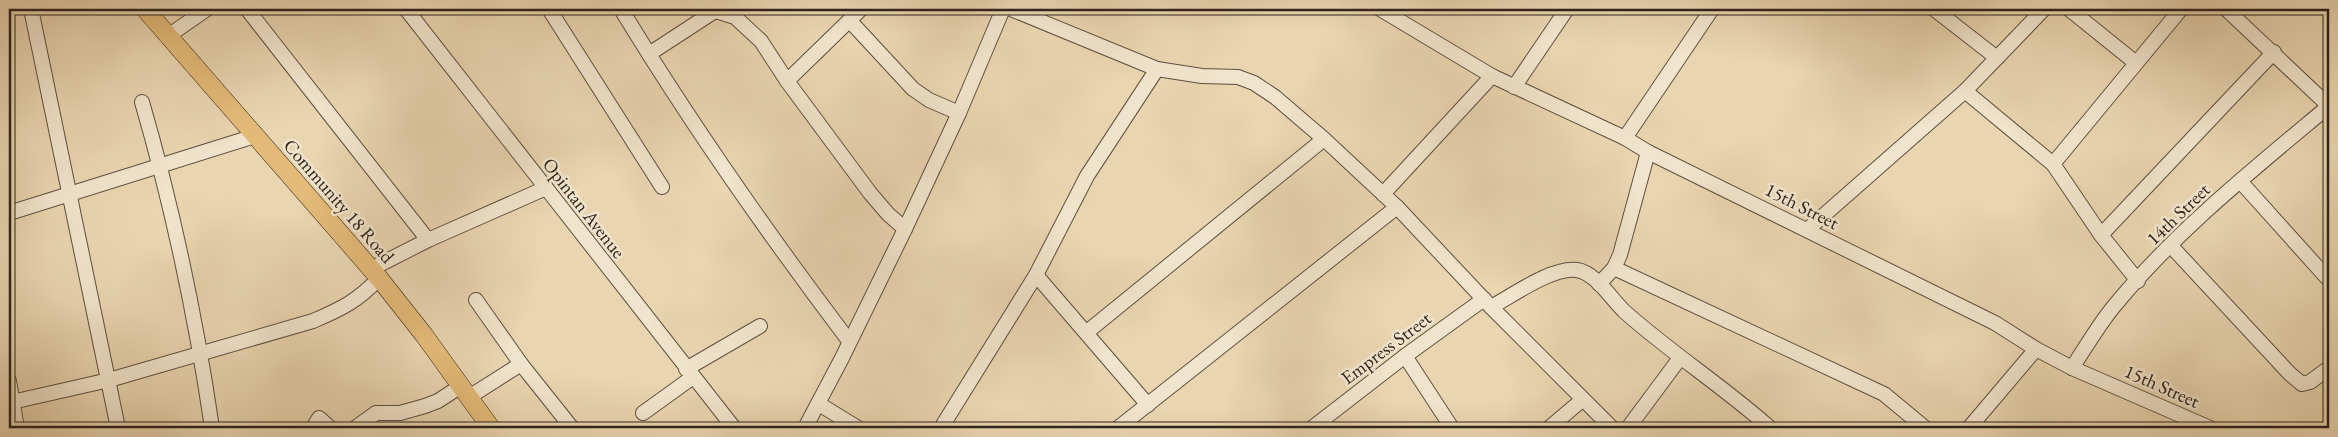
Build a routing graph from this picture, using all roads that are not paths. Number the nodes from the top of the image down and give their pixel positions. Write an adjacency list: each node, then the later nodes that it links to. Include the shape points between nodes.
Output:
1 (31, 9): 43 (street)
2 (145, 9): 21 (main road, Community 18 Road)
3 (207, 9): 21 (street)
4 (247, 9): 50 (street)
5 (406, 9): 42 (street, Opintan Avenue)
6 (549, 9): 41 (street)
7 (621, 9): 23 (street)
8 (861, 9): 20 (street)
9 (1003, 9): 33 (street)
10 (1012, 9): 26 (street)
11 (1380, 9): 27 (street, 15th Street)
12 (1567, 9): 29 (street)
13 (1712, 9): 35 (street)
14 (1934, 9): 24 (street)
15 (2044, 9): 24 (street)
16 (2068, 9): 25 (street)
17 (2181, 9): 25 (street)
18 (2226, 9): 22 (street)
19 (717, 10): 23 (street); 28 (street, via 746,25 761,41)
20 (850, 21): 28 (street); 33 (street, via 913,89)
21 (168, 36): 34 (main road, Community 18 Road)
22 (2274, 52): 32 (street); 49 (street)
23 (649, 54): 62 (street, via 784,255)
24 (1997, 58): 30 (street)
25 (2136, 63): 38 (street)
26 (1157, 69): 36 (street, via 1202,76 1238,77 1254,83); 55 (street, via 1079,190)
27 (1492, 76): 29 (street, 15th Street); 44 (street)
28 (787, 81): 47 (street, via 870,193)
29 (1514, 87): 35 (street, 15th Street)
30 (1965, 91): 38 (street); 48 (street)
31 (142, 102): 39 (street)
32 (2329, 106): 40 (street, 14th Street)
33 (959, 113): 47 (street)
34 (255, 136): 39 (street); 54 (main road, Community 18 Road)
35 (1625, 138): 37 (street, 15th Street)
36 (1324, 139): 44 (street); 61 (street)
37 (1648, 152): 48 (street, 15th Street); 52 (street)
38 (2053, 164): 49 (street)
39 (160, 167): 43 (street); 64 (street)
40 (2240, 181): 51 (street, 14th Street); 53 (street)
41 (662, 187)
42 (546, 188): 50 (street); 70 (street, Opintan Avenue)
43 (70, 194): 46 (street); 71 (street)
44 (1383, 194): 45 (street)
45 (1397, 207): 59 (street); 77 (street)
46 (9, 212)
47 (905, 229): 62 (street)
48 (1808, 230): 63 (street, 15th Street, via 1995,323)
49 (2102, 235): 56 (street)
50 (428, 240): 54 (street)
51 (2171, 246): 56 (street, 14th Street); 69 (street, via 2302,384)
52 (1614, 268): 57 (street); 98 (street, via 1884,394)
53 (2326, 270)
54 (375, 274): 64 (street, via 363,295 345,307 312,321); 73 (main road, Community 18 Road)
55 (1036, 275): 61 (street); 90 (street)
56 (2138, 281): 68 (street, 14th Street, via 2115,305)
57 (1599, 284): 59 (street, Empress Street, via 1579,270 1558,272); 66 (street, Empress Street, via 1624,311)
58 (476, 300): 67 (street)
59 (1487, 303): 65 (street, Empress Street); 74 (street)
60 (760, 326): 70 (street)
61 (1087, 332): 77 (street)
62 (849, 341): 76 (street)
63 (2036, 349): 68 (street, 15th Street); 99 (street)
64 (201, 354): 71 (street); 81 (street)
65 (1405, 356): 92 (street, Empress Street); 93 (street)
66 (1680, 358): 96 (street); 97 (street, Empress Street)
67 (521, 364): 73 (street); 86 (street)
68 (2072, 368): 100 (street, 15th Street)
69 (2329, 368)
70 (690, 373): 78 (street); 87 (street, Opintan Avenue)
71 (108, 380): 75 (street); 80 (street)
72 (9, 381): 75 (street)
73 (465, 392): 84 (street, via 400,413 376,413); 85 (main road, Community 18 Road)
74 (1582, 400): 94 (street); 95 (street)
75 (12, 402): 79 (street)
76 (819, 404): 88 (street); 89 (street)
77 (1148, 405): 91 (street)
78 (643, 414)
79 (17, 428)
80 (118, 428)
81 (212, 428)
82 (313, 428): 83 (street, via 319,418)
83 (330, 428)
84 (355, 428)
85 (491, 428)
86 (572, 428)
87 (734, 428)
88 (805, 428)
89 (858, 428)
90 (941, 428)
91 (1118, 428)
92 (1312, 428)
93 (1452, 428)
94 (1549, 428)
95 (1612, 428)
96 (1628, 428)
97 (1770, 428)
98 (1925, 428)
99 (1969, 428)
100 (2210, 428)

